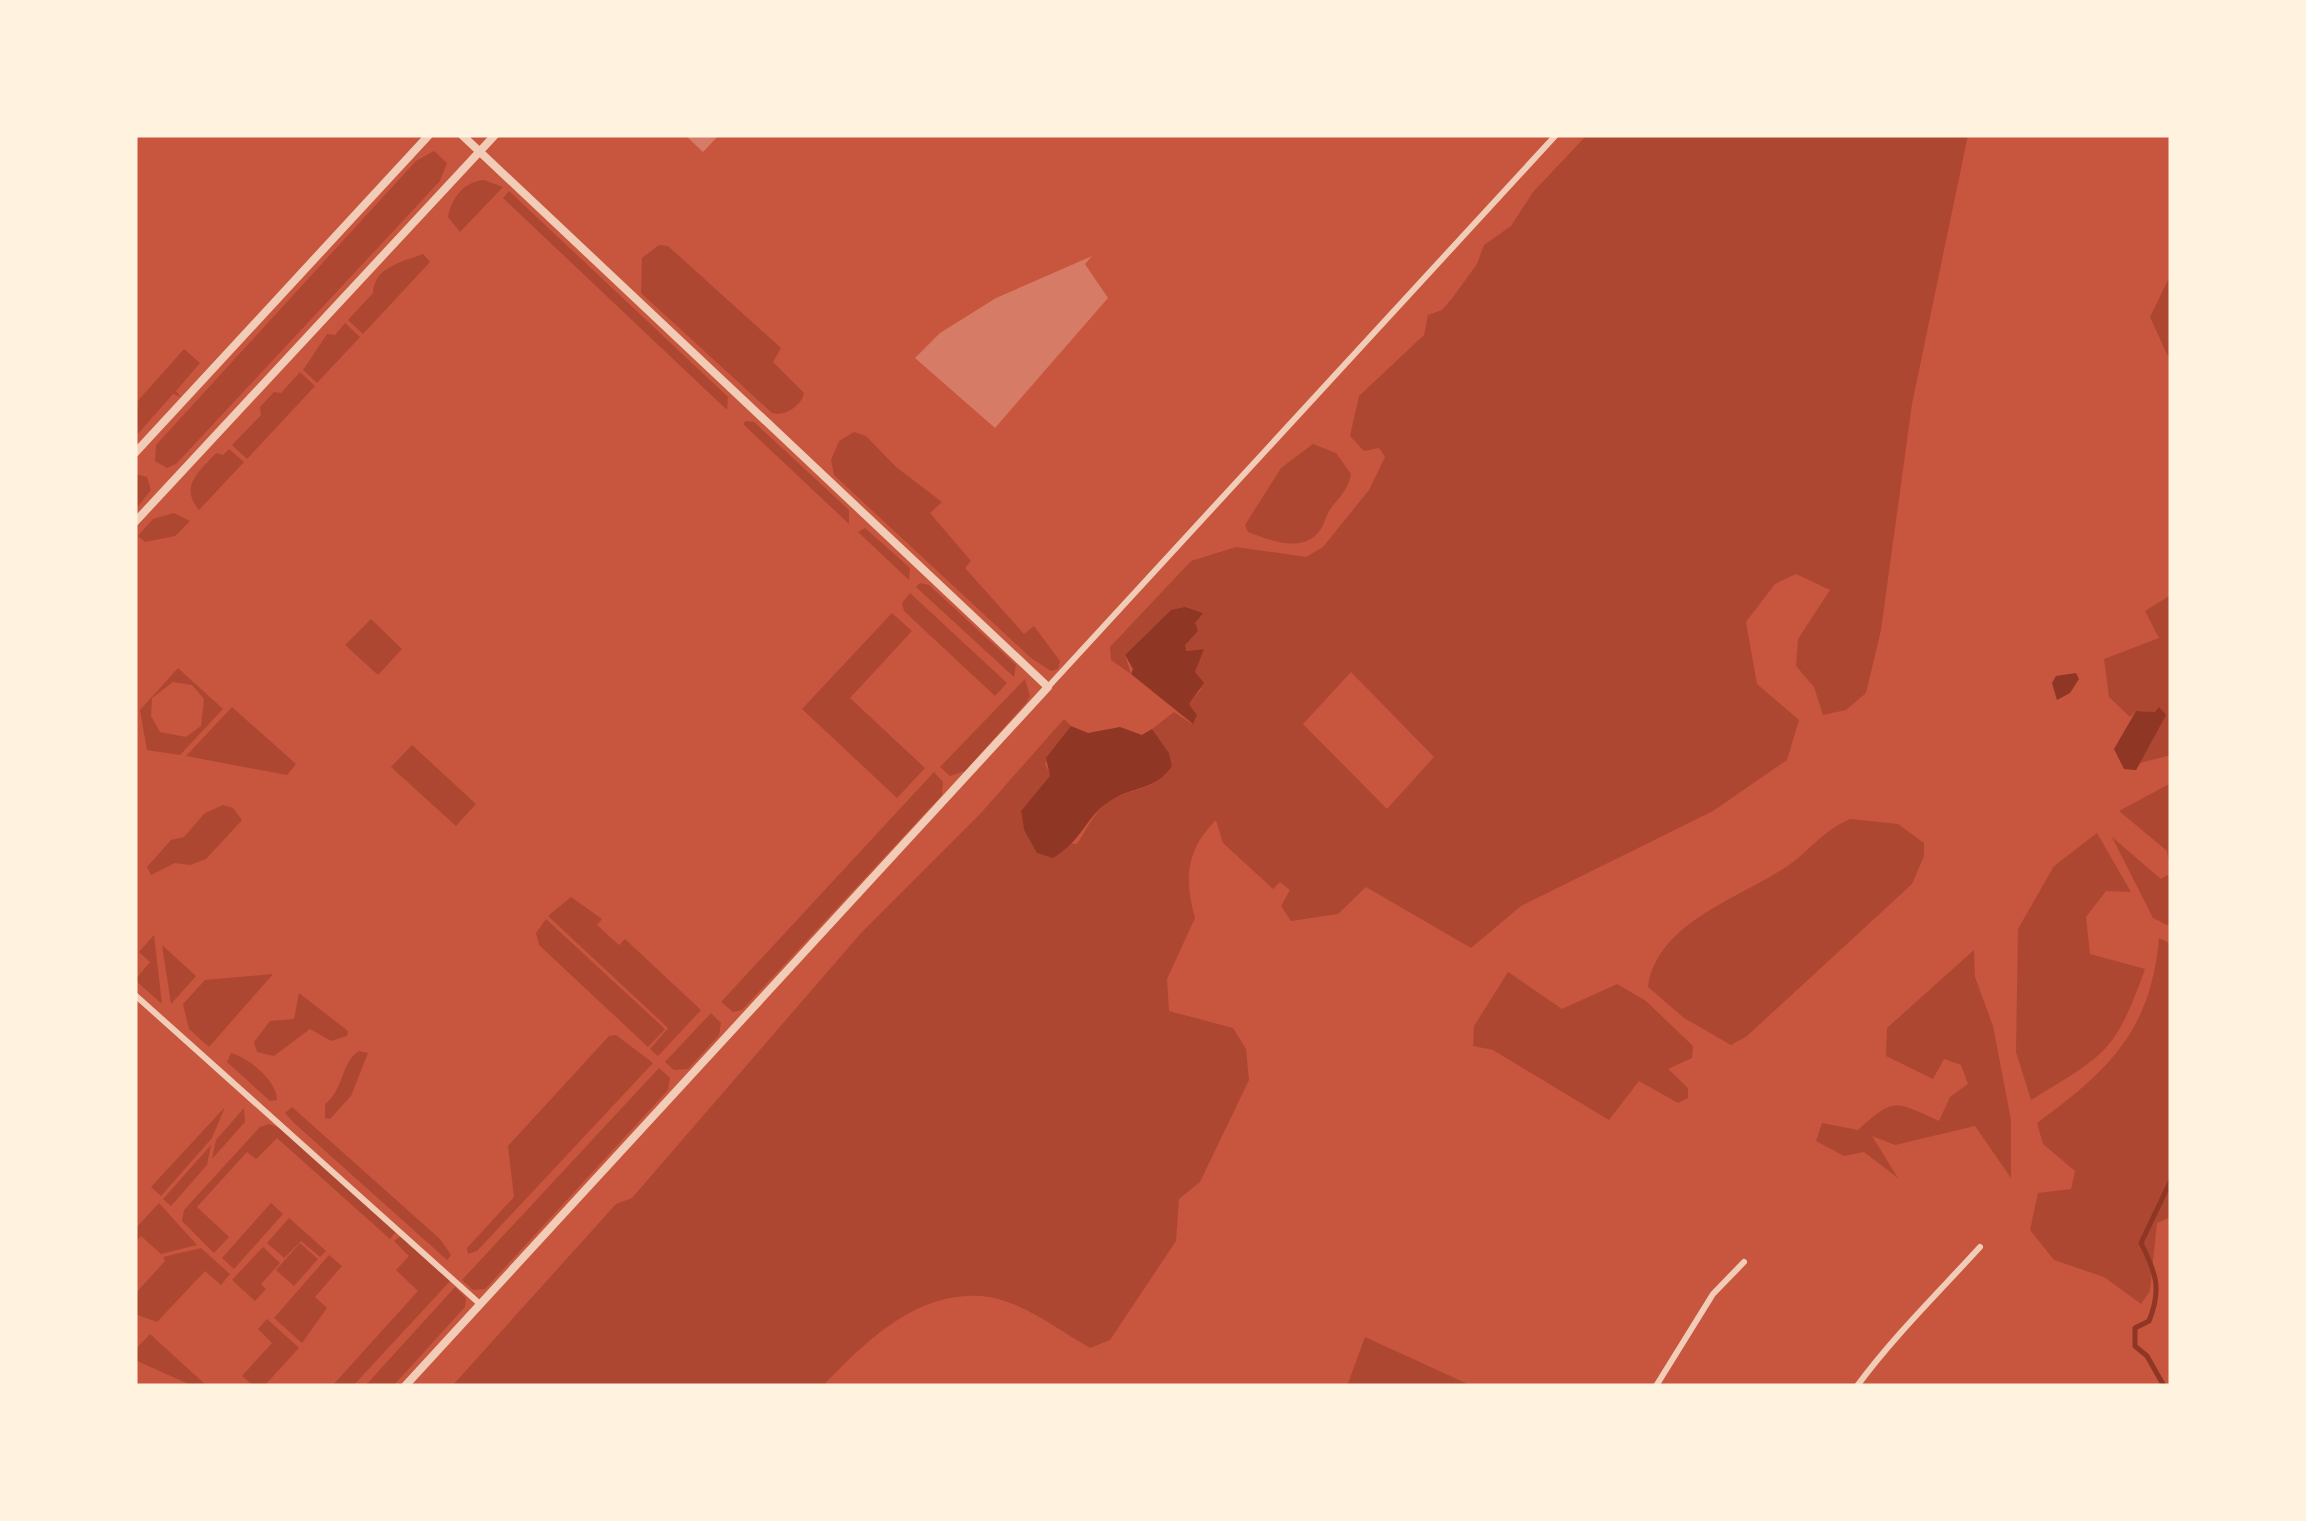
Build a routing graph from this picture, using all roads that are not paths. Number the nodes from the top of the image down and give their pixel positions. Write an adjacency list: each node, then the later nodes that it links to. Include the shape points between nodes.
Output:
1 (429, 135): 6 (street)
2 (462, 135): 5 (street)
3 (495, 135): 5 (street)
4 (1556, 135): 8 (street)
5 (480, 151): 7 (street); 8 (street)
6 (135, 453)
7 (135, 522)
8 (1048, 687): 12 (street)
9 (135, 994): 12 (street)
10 (1980, 1247): 15 (street, via 1894,1335)
11 (1744, 1262): 14 (street, via 1713,1294)
12 (480, 1304): 13 (street)
13 (404, 1386)
14 (1656, 1386)
15 (1857, 1386)

